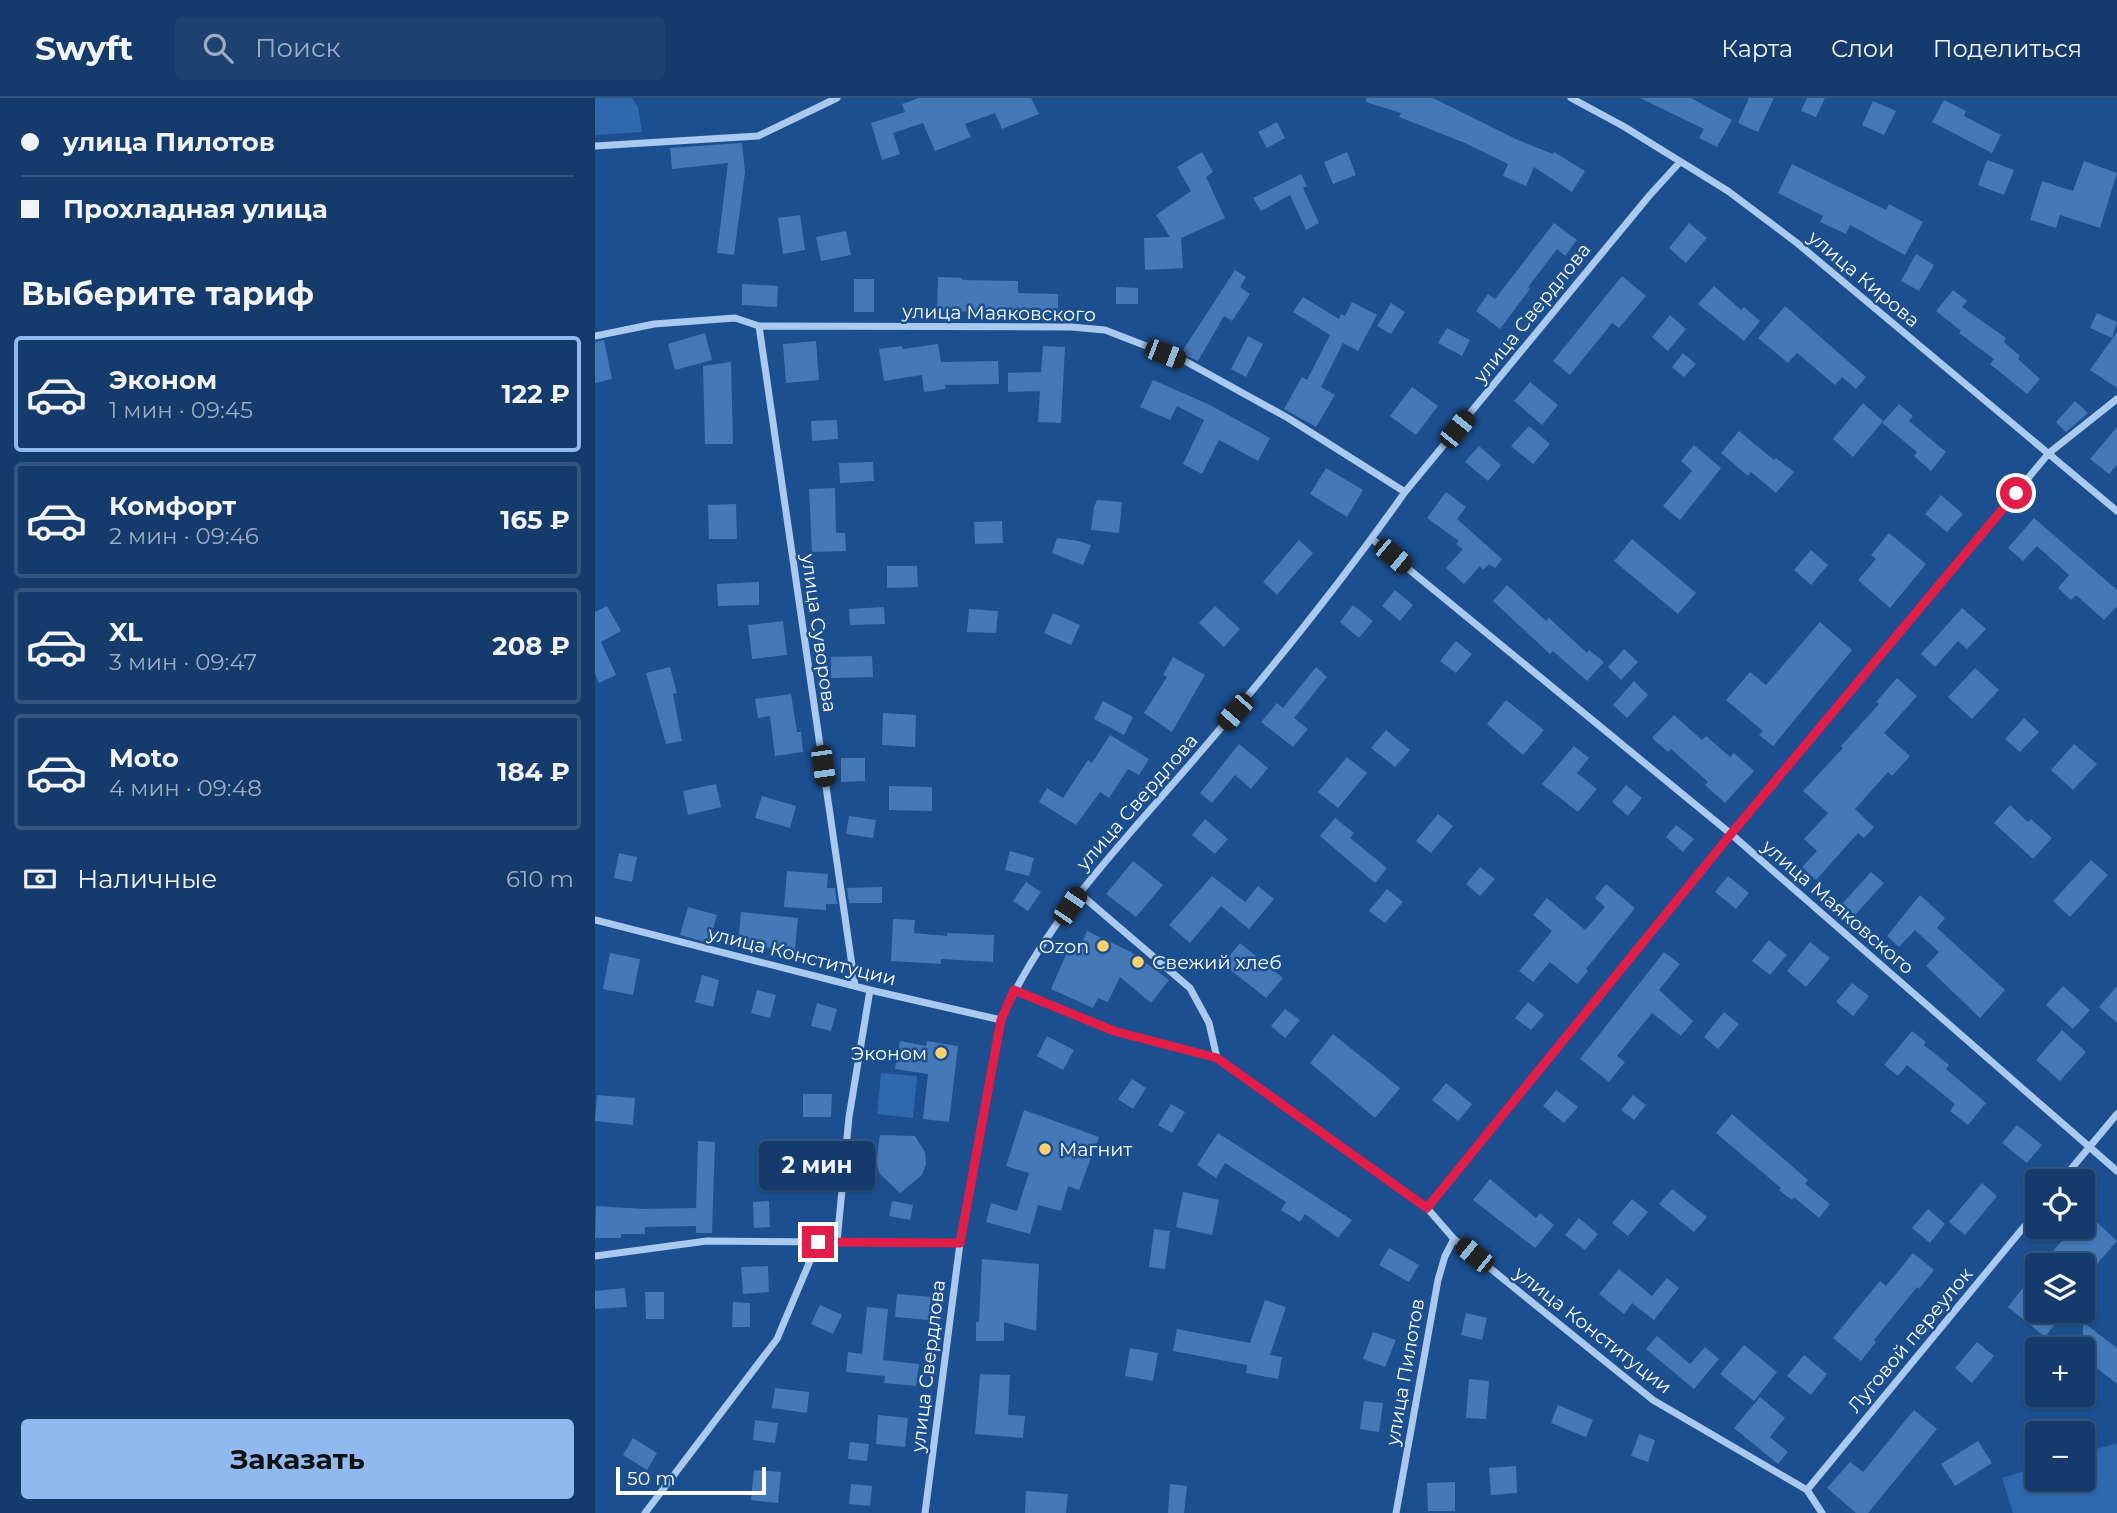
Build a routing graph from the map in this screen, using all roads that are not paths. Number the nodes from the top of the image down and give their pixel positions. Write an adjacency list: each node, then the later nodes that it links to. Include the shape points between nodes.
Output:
1 (837, 98): 3 (street, via 758,136)
2 (1571, 98): 4 (street, улица Кирова)
3 (595, 146)
4 (1679, 163): 8 (street, улица Кирова, via 1728,191 1797,243); 9 (street, улица Свердлова)
5 (759, 326): 6 (street, улица Маяковского, via 735,318 654,324); 9 (street, улица Маяковского, via 1105,330 1185,361 1289,418); 15 (street, улица Суворова)
6 (595, 336)
7 (2117, 400): 8 (street)
8 (2049, 453): 10 (street, улица Кирова); 12 (street)
9 (1405, 492): 11 (street, улица Свердлова)
10 (2117, 511)
11 (1372, 539): 12 (street, улица Маяковского); 13 (street, улица Свердлова, via 1267,675)
12 (1731, 834): 21 (street, улица Маяковского); 24 (street)
13 (1079, 893): 17 (street, улица Свердлова); 19 (street, via 1190,988 1209,1023)
14 (595, 919): 15 (street, улица Конституции)
15 (855, 986): 16 (street, улица Конституции)
16 (870, 990): 18 (street, улица Конституции); 28 (street, via 849,1117)
17 (1014, 990): 18 (street, улица Свердлова); 19 (street, улица Конституции, via 1114,1031)
18 (1001, 1020): 29 (street, улица Свердлова)
19 (1217, 1058): 24 (street, улица Конституции)
20 (2117, 1114): 21 (street)
21 (2090, 1146): 22 (street); 23 (street, улица Маяковского)
22 (2071, 1169)
23 (2117, 1171)
24 (1427, 1208): 26 (street, улица Конституции)
25 (2025, 1226): 31 (street, Луговой переулок)
26 (1454, 1239): 31 (street, улица Конституции, via 1653,1401); 34 (street, улица Пилотов, via 1438,1280)
27 (818, 1242): 28 (street); 30 (street, via 707,1241); 32 (street, via 777,1339)
28 (837, 1242): 29 (street)
29 (960, 1243): 33 (street, улица Свердлова)
30 (595, 1256)
31 (1807, 1490): 35 (street, улица Конституции)
32 (645, 1513)
33 (925, 1513)
34 (1397, 1513)
35 (1822, 1513)

